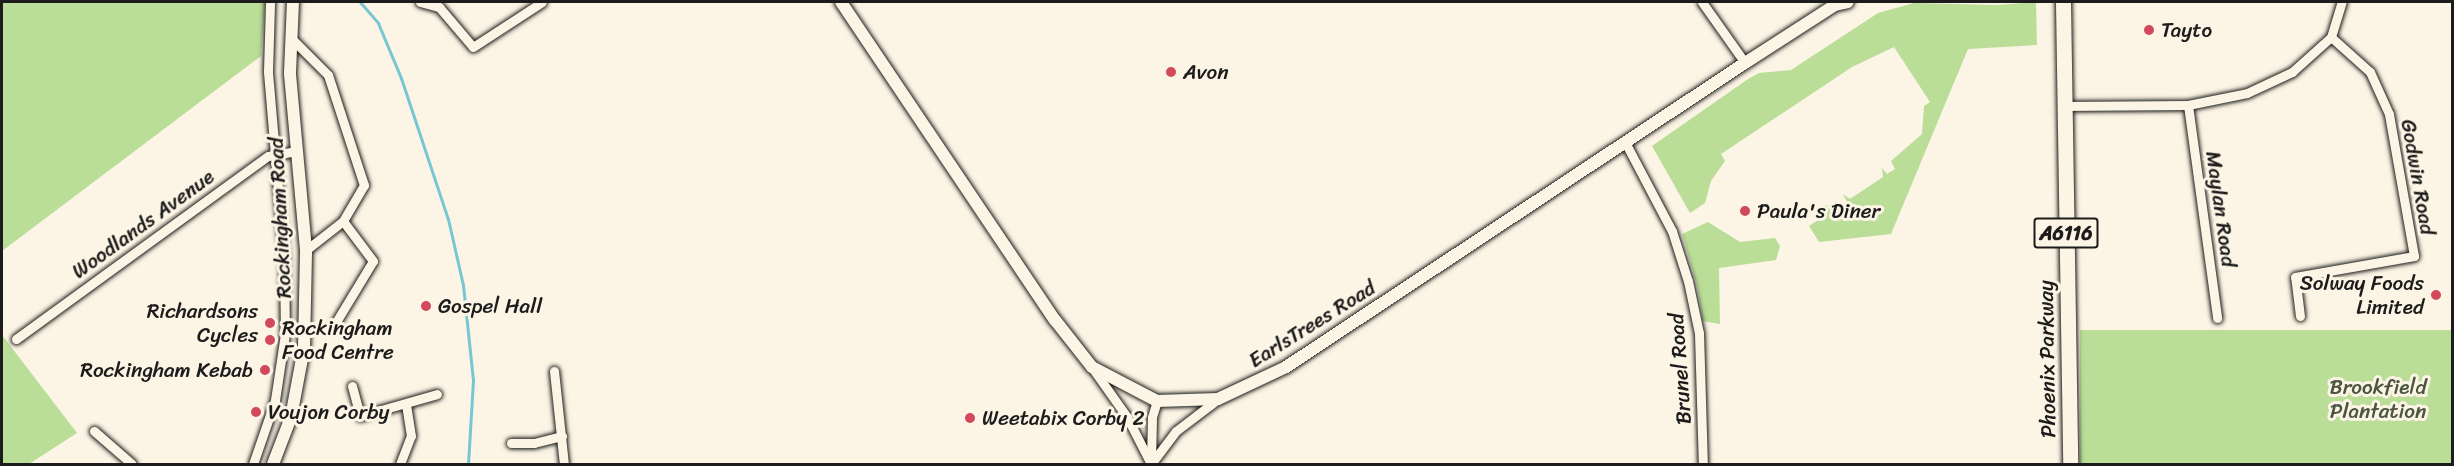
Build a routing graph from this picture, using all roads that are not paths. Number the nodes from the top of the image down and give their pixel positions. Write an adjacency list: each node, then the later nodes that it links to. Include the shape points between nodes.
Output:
1 (270, 2): 17 (street, via 267,41)
2 (293, 2): 10 (street, Rockingham Road)
3 (420, 2): 4 (street, via 439,7 473,47)
4 (542, 2)
5 (841, 2): 24 (street, EarlsTrees Road, via 1055,320)
6 (1702, 2): 12 (street)
7 (1848, 2): 12 (street, EarlsTrees Road, via 1835,5)
8 (2063, 2): 14 (main road, Phoenix Parkway / A6116)
9 (2342, 2): 11 (street)
10 (289, 37): 16 (street, Rockingham Road); 18 (street, via 328,75 364,185)
11 (2331, 37): 13 (street, via 2292,72 2247,93); 20 (street, Godwin Road, via 2370,72 2389,114 2414,256 2295,277)
12 (1745, 63): 15 (street, EarlsTrees Road)
13 (2188, 105): 14 (street); 21 (street, Maylan Road)
14 (2062, 106): 43 (main road, Phoenix Parkway / A6116)
15 (1625, 142): 28 (street, EarlsTrees Road, via 1286,367); 42 (street, Brunel Road, via 1672,231 1688,281 1699,333)
16 (297, 151): 17 (street); 19 (street, Rockingham Road)
17 (274, 153): 23 (street, Woodlands Avenue); 31 (street, via 285,334)
18 (343, 221): 19 (street); 22 (street, via 373,261)
19 (306, 250): 33 (street, Rockingham Road, via 304,348)
20 (2300, 316)
21 (2217, 318)
22 (336, 322)
23 (16, 339)
24 (1092, 367): 29 (street, EarlsTrees Road); 36 (street, via 1127,417)
25 (554, 371): 34 (street)
26 (352, 386): 30 (street, via 360,416)
27 (437, 394): 30 (street)
28 (1218, 399): 29 (street, EarlsTrees Road); 36 (street, via 1176,431)
29 (1157, 401): 36 (street, via 1152,417)
30 (405, 406): 40 (street, via 411,436)
31 (266, 428): 33 (street); 38 (street)
32 (94, 431): 37 (street)
33 (284, 435): 39 (street, Rockingham Road)
34 (562, 436): 35 (street, via 534,443); 41 (street)
35 (511, 442)
36 (1151, 464)
37 (132, 465)
38 (252, 465)
39 (273, 465)
40 (400, 465)
41 (564, 465)
42 (1703, 465)
43 (2070, 465)

